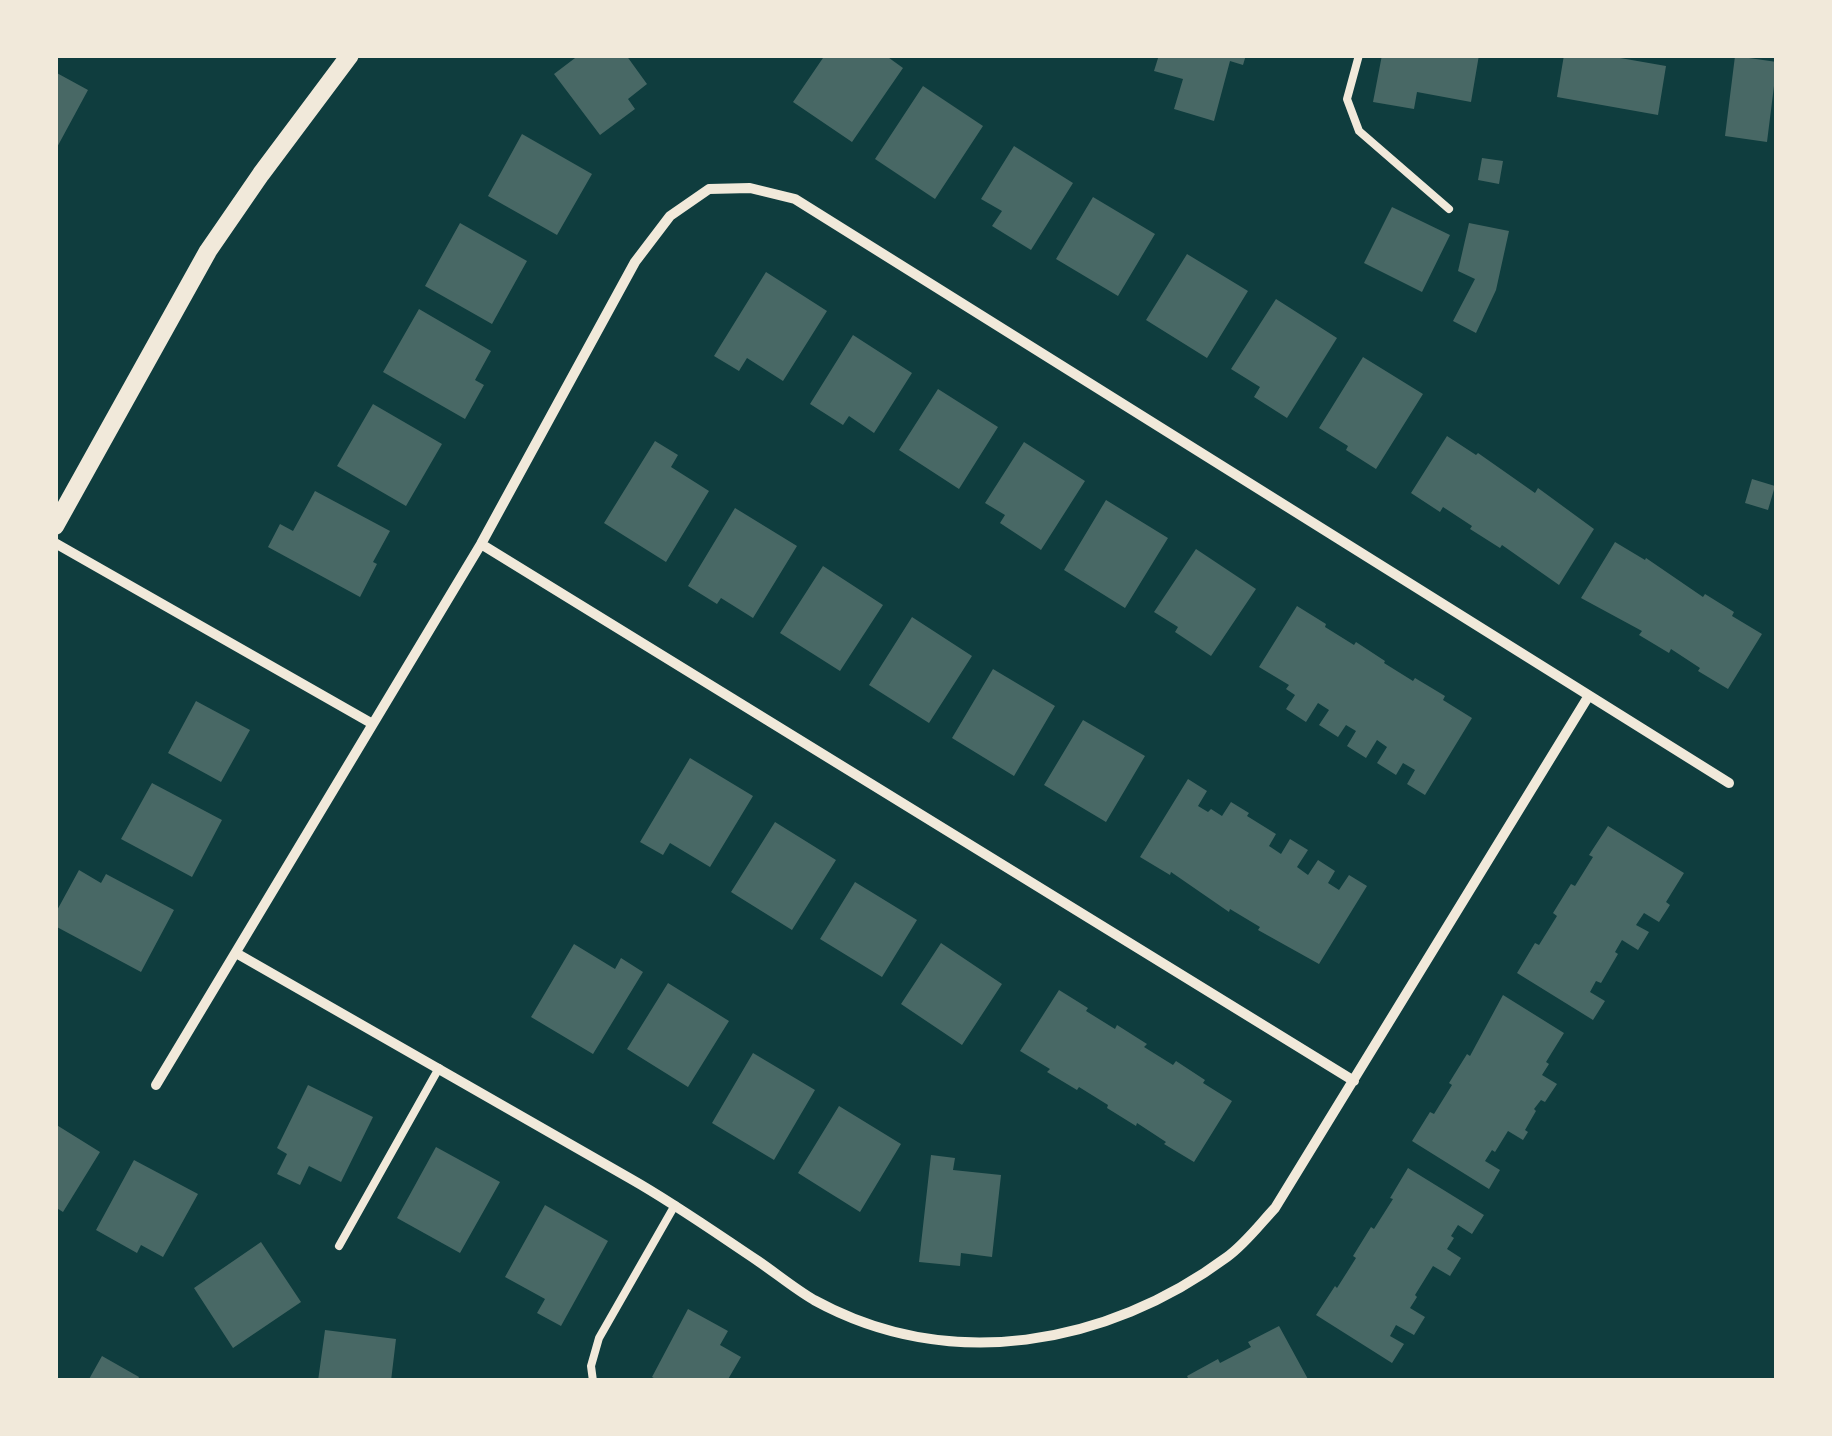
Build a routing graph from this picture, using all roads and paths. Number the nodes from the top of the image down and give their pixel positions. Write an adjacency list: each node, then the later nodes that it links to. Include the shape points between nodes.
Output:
1 (350, 55): 4 (street, via 208,251)
2 (1359, 55): 3 (lane, via 1347,99 1358,131)
3 (1449, 209)
4 (55, 526)
5 (55, 544): 8 (street)
6 (480, 544): 7 (street, via 635,262 670,216 709,189 750,188 795,199); 8 (street); 12 (street)
7 (1588, 697): 9 (street); 12 (street)
8 (372, 723): 10 (street)
9 (1729, 783)
10 (236, 953): 11 (street); 13 (street)
11 (439, 1068): 14 (street); 15 (lane)
12 (1354, 1081): 14 (street, via 1275,1208 1231,1254 1178,1291 1057,1336 994,1344 879,1329 814,1299)
13 (156, 1085)
14 (675, 1204): 16 (lane, via 599,1338)
15 (339, 1246)
16 (593, 1381)

